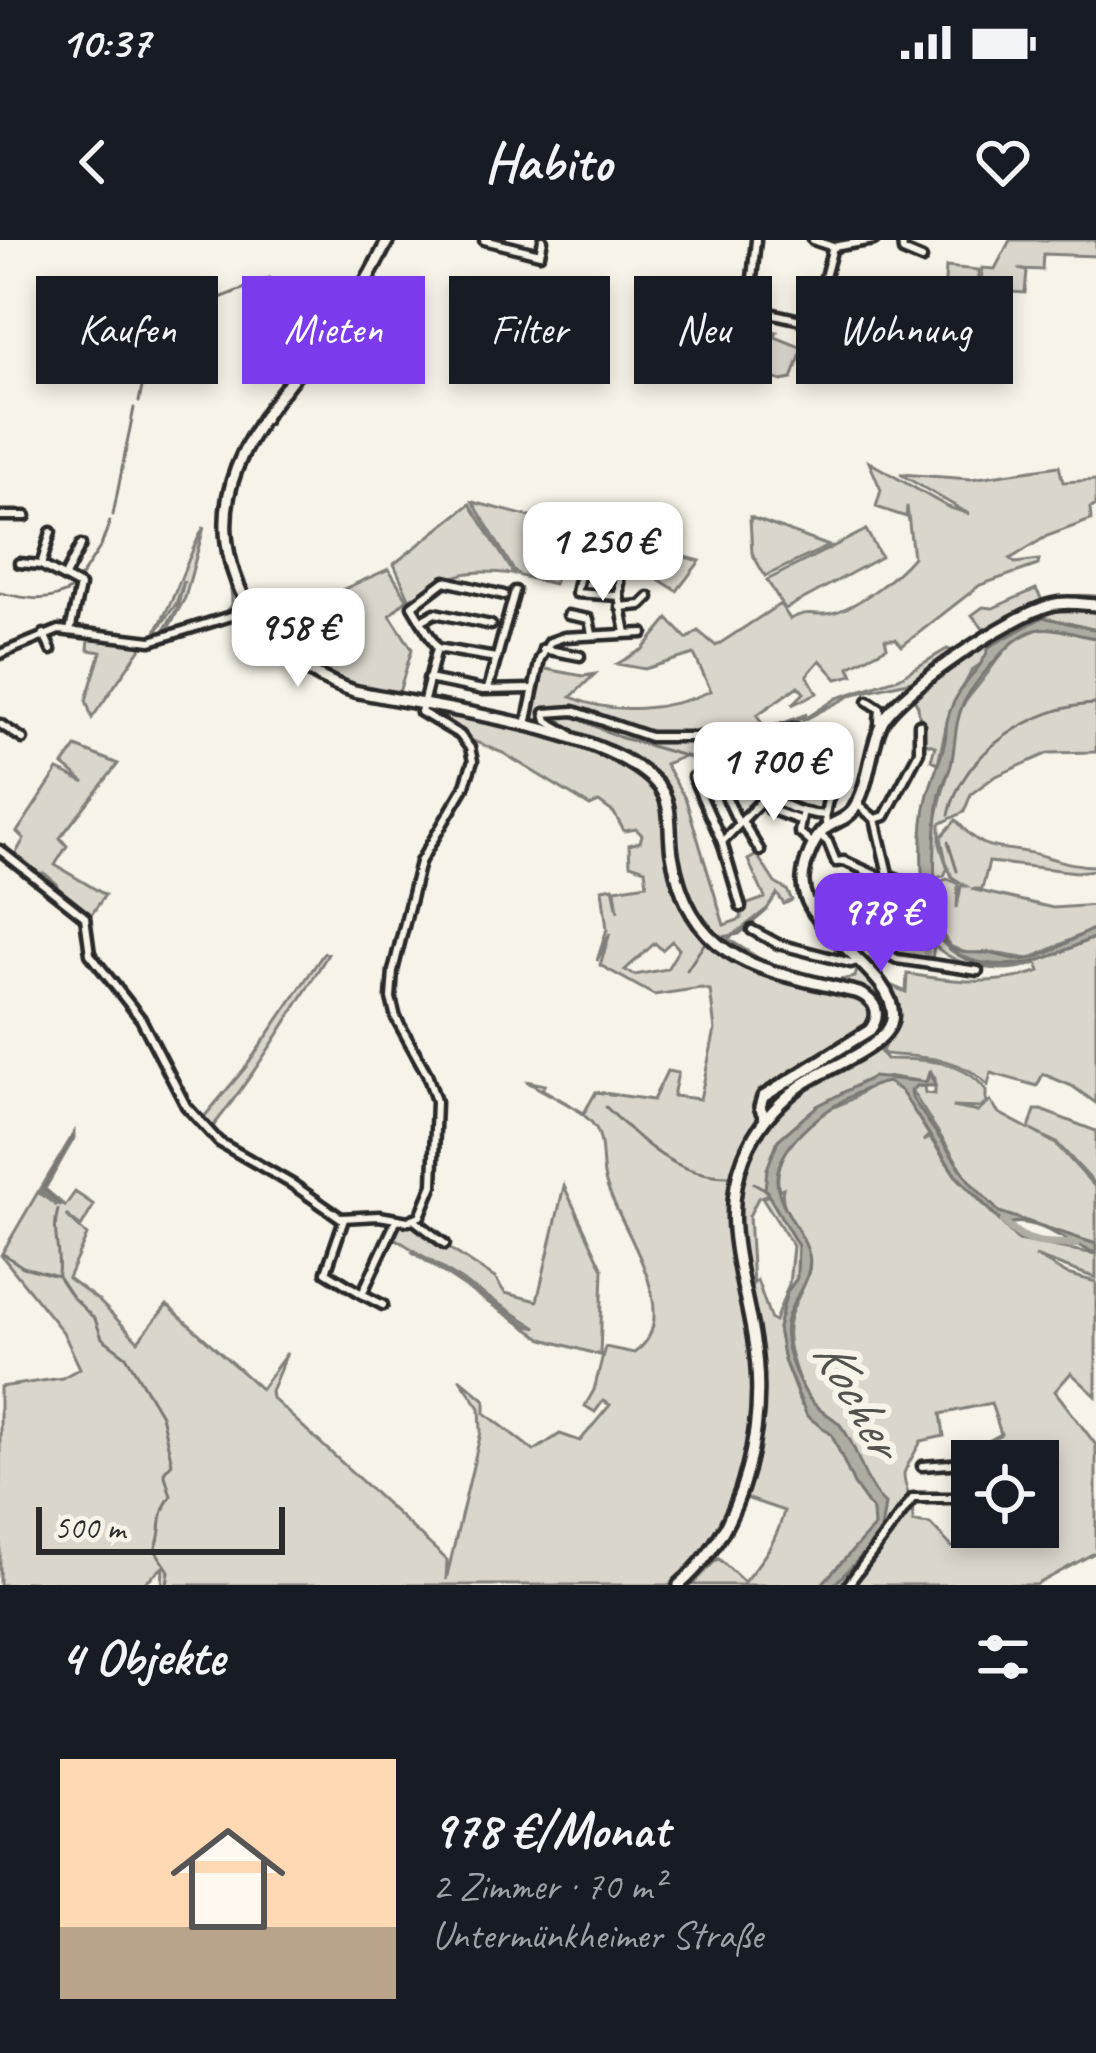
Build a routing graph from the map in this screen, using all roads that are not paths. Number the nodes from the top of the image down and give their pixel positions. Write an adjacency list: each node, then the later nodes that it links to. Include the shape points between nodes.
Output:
1 (388, 240): 28 (main road, via 348,309 262,416 236,467 227,541)
2 (484, 240): 3 (street, via 540,254)
3 (543, 240)
4 (756, 240): 12 (street, via 749,308)
5 (813, 240): 9 (street)
6 (874, 240): 8 (street)
7 (902, 240): 10 (street, via 903,251)
8 (856, 241): 9 (street)
9 (833, 247): 11 (street)
10 (922, 260)
11 (826, 276)
12 (796, 319)
13 (0, 516): 14 (street)
14 (26, 516)
15 (51, 532): 19 (street)
16 (80, 545): 21 (street)
17 (583, 561): 23 (street, via 576,593)
18 (19, 563): 19 (street)
19 (41, 565): 21 (street)
20 (619, 575): 23 (street)
21 (65, 576): 32 (street, via 80,586)
22 (515, 591): 42 (street)
23 (619, 594): 27 (street)
24 (504, 595): 30 (street, via 445,581 412,606)
25 (649, 597): 27 (street)
26 (1096, 605): 52 (main road, via 1044,607 920,682)
27 (620, 607): 33 (street)
28 (250, 610): 32 (street, via 151,641); 47 (main road, via 291,658 322,679)
29 (568, 615): 36 (street, via 589,620)
30 (422, 621): 31 (street, via 435,613); 37 (street)
31 (491, 626)
32 (70, 631): 35 (street)
33 (626, 633): 34 (street); 36 (street)
34 (643, 633)
35 (44, 634): 39 (street); 40 (street)
36 (592, 634): 38 (street)
37 (436, 648): 42 (street); 43 (street)
38 (543, 649): 41 (street); 45 (street)
39 (51, 650)
40 (0, 653)
41 (580, 656)
42 (496, 658): 44 (street)
43 (428, 679): 44 (street); 47 (street)
44 (488, 689): 45 (street)
45 (533, 689): 50 (street)
46 (868, 701): 52 (street, via 880,709)
47 (422, 703): 50 (main road); 83 (street, via 423,714 464,740 473,760 420,862 393,971 396,1018 437,1111 431,1195)
48 (0, 724): 56 (street)
49 (920, 724): 64 (street, via 919,752 885,816)
50 (526, 726): 55 (main road)
51 (794, 728): 53 (street); 55 (street, via 743,737 650,736 574,711 545,713); 60 (street, via 747,779)
52 (879, 731): 61 (main road)
53 (813, 732): 54 (street); 60 (street)
54 (830, 737): 59 (street); 66 (street, via 845,754)
55 (574, 738): 80 (main road, via 659,786 678,884 716,945 753,967 859,993 874,1005 870,1030 763,1097)
56 (23, 739)
57 (693, 777): 67 (street)
58 (717, 788): 65 (street)
59 (799, 792)
60 (765, 795): 63 (street); 65 (street)
61 (857, 804): 64 (street); 66 (main road)
62 (769, 809): 63 (street)
63 (801, 817): 66 (street); 66 (street, via 799,832)
64 (875, 819): 70 (street)
65 (741, 822): 67 (street); 69 (street)
66 (821, 830): 70 (street, via 835,860); 74 (main road, via 803,880)
67 (722, 842): 75 (street)
68 (0, 850): 81 (street, via 85,917 90,954 141,1019 178,1094 219,1142)
69 (760, 851)
70 (884, 876): 71 (street); 72 (street)
71 (869, 884): 73 (street); 77 (street, via 874,934)
72 (915, 885)
73 (847, 897): 74 (street); 77 (street, via 861,936)
74 (811, 903): 78 (main road)
75 (741, 907)
76 (752, 930): 78 (street, via 795,950)
77 (886, 954): 79 (street)
78 (857, 961): 80 (main road, via 890,1000 890,1028)
79 (978, 971)
80 (765, 1118): 90 (main road, via 741,1165 732,1220 754,1338 751,1442 716,1549)
81 (344, 1219): 82 (street); 85 (street, via 326,1272)
82 (397, 1219): 83 (street); 85 (street)
83 (413, 1220): 84 (street)
84 (445, 1244)
85 (362, 1294): 86 (street)
86 (383, 1305)
87 (951, 1463): 88 (street)
88 (922, 1466)
89 (951, 1498): 91 (street, via 913,1498)
90 (679, 1585)
91 (848, 1585)

